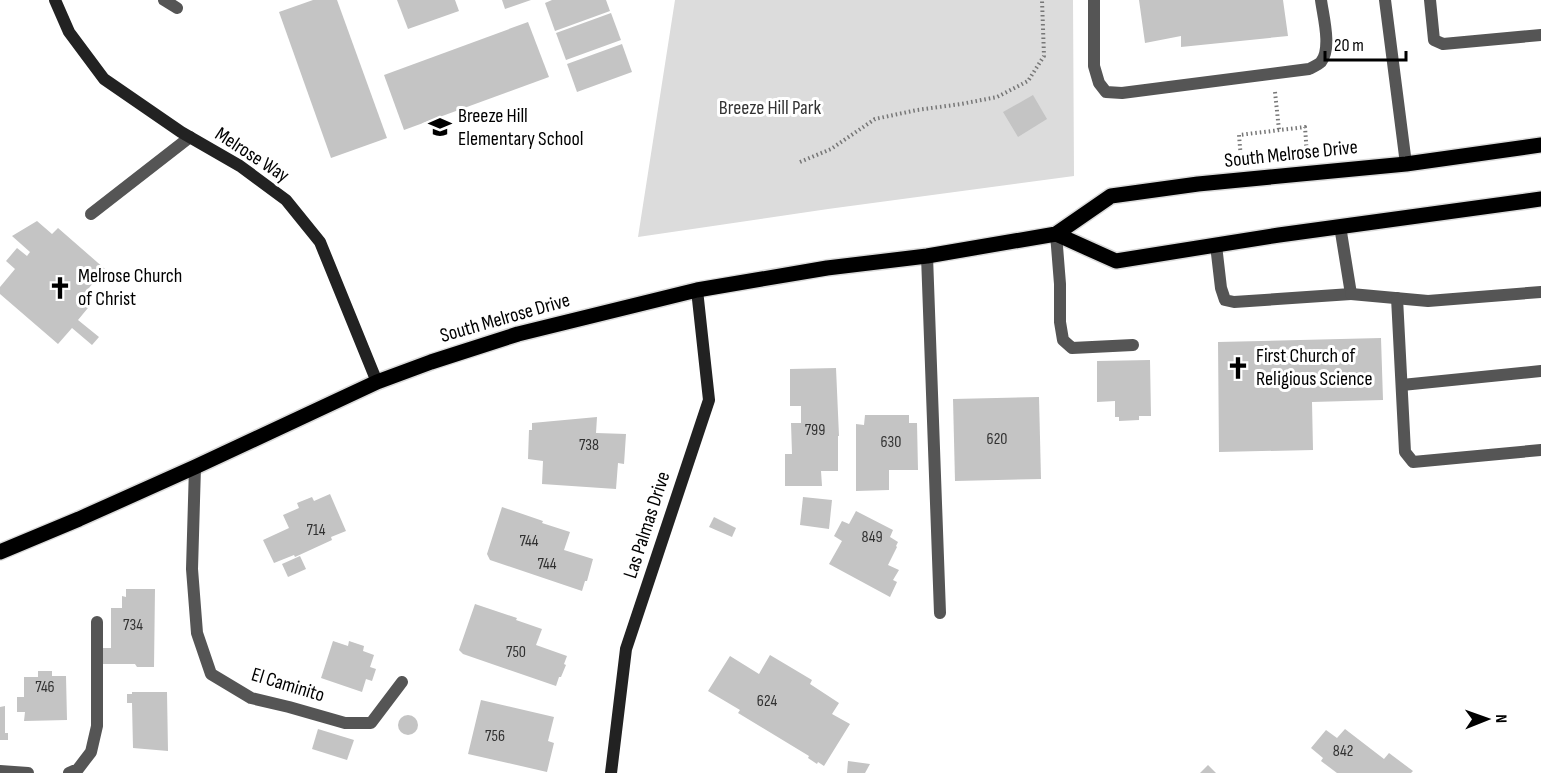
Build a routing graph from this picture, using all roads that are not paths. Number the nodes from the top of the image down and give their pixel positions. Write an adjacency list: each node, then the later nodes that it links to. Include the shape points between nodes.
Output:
1 (55, 0): 9 (street, Melrose Way, via 69,32 104,79)
2 (164, 0): 7 (lane)
3 (1094, 0): 4 (lane, via 1094,66 1106,92 1122,93 1309,69 1320,63 1325,54 1327,40)
4 (1321, 0)
5 (1385, 0): 11 (lane)
6 (1430, 0): 8 (lane, via 1434,40 1443,44)
7 (177, 8)
8 (1541, 35)
9 (190, 137): 13 (lane); 24 (street, Melrose Way, via 240,166 286,200 320,242)
10 (1541, 145): 11 (main road, South Melrose Drive)
11 (1406, 164): 15 (main road, South Melrose Drive, via 1111,196)
12 (1541, 199): 14 (main road)
13 (91, 214)
14 (1340, 226): 16 (main road); 20 (lane)
15 (1056, 234): 16 (main road, via 1116,261); 17 (main road, South Melrose Drive); 22 (lane, via 1063,340 1072,348)
16 (1216, 245): 20 (lane, via 1225,300)
17 (927, 256): 18 (main road, South Melrose Drive); 29 (lane)
18 (697, 290): 24 (main road, South Melrose Drive, via 518,334); 35 (street, Las Palmas Drive, via 709,400 626,649)
19 (1541, 292): 21 (lane, via 1428,301)
20 (1351, 294): 21 (lane)
21 (1397, 298): 25 (lane)
22 (1133, 345)
23 (1541, 371): 25 (lane)
24 (377, 382): 27 (main road, South Melrose Drive)
25 (1402, 385): 26 (lane, via 1405,452 1413,462)
26 (1541, 450)
27 (195, 467): 28 (main road, South Melrose Drive); 31 (lane, El Caminito, via 192,569 197,633 211,674 251,698 345,723 371,723)
28 (0, 552)
29 (940, 613)
30 (97, 622): 34 (lane, via 97,726 91,752 78,769)
31 (402, 682)
32 (0, 771): 33 (lane)
33 (28, 773)
34 (69, 773)
35 (610, 773)

